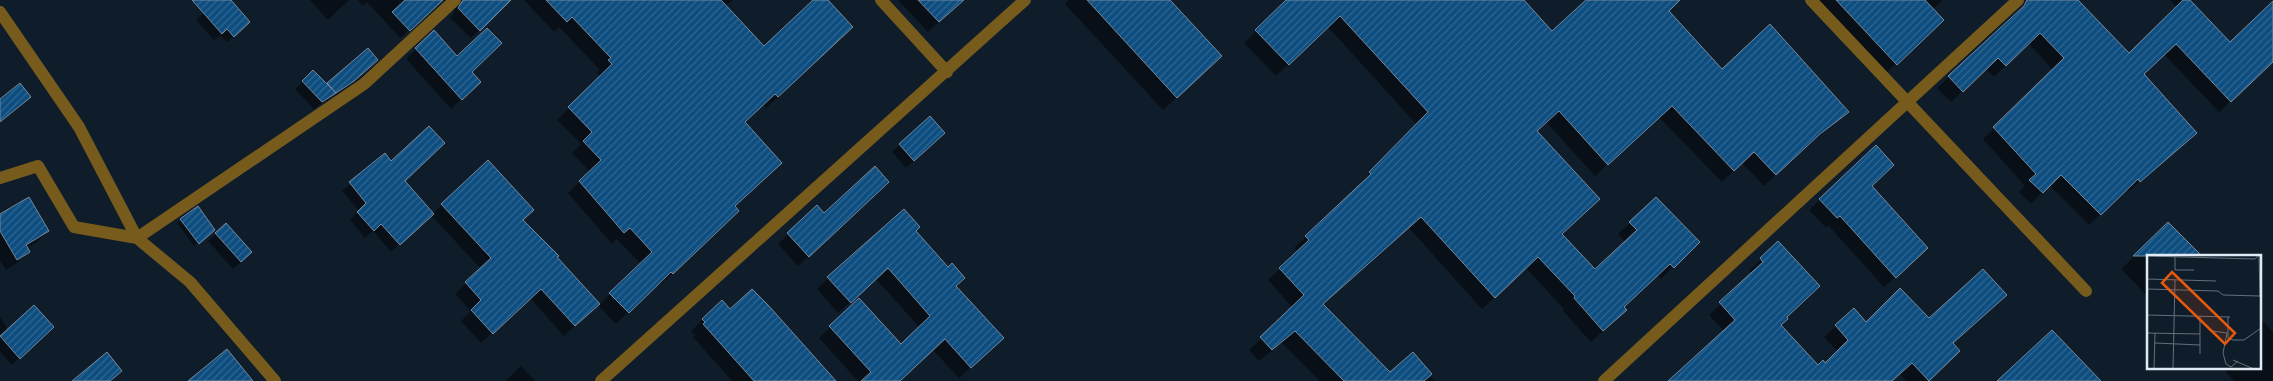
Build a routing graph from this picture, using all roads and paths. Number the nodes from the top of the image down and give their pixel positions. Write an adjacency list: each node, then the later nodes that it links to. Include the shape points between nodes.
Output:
1 (455, 0): 10 (street, via 364,84)
2 (881, 0): 7 (street)
3 (1025, 0): 7 (street)
4 (1811, 0): 8 (street)
5 (2018, 0): 8 (street)
6 (0, 12): 10 (street, via 79,127)
7 (947, 72): 13 (street)
8 (1907, 103): 11 (street); 14 (street)
9 (0, 178): 10 (street, via 38,166 74,227)
10 (138, 238): 12 (street, via 190,282)
11 (2086, 291)
12 (275, 381)
13 (602, 381)
14 (1604, 381)

